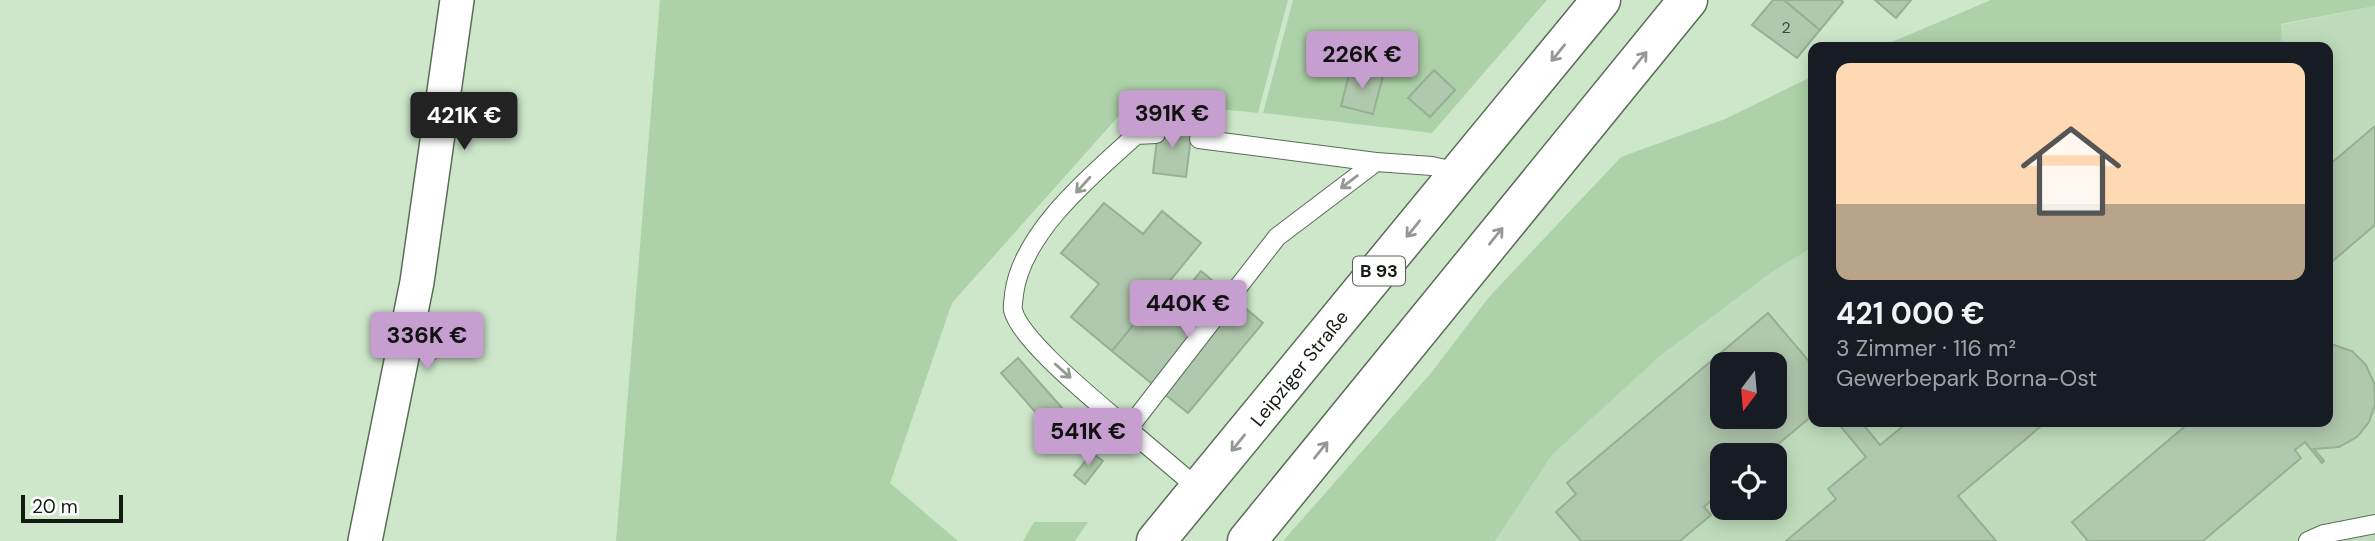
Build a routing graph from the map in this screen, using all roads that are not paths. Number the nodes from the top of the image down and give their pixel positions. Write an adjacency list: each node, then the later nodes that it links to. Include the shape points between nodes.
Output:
1 (457, 0): 11 (street, via 417,282)
2 (1601, 0): 7 (main road, Leipziger Straße / B 93, one-way to 7)
3 (1688, 0): 13 (main road, one-way to 3)
4 (1156, 134): 8 (lane, one-way to 8, via 1136,135 1034,241 1016,278 1012,310 1033,344)
5 (1199, 139): 6 (lane)
6 (1376, 162): 7 (lane); 8 (lane, one-way to 8, via 1277,237)
7 (1459, 172): 9 (main road, Leipziger Straße / B 93, one-way to 9)
8 (1128, 429): 9 (lane)
9 (1200, 491): 12 (main road, Leipziger Straße / B 93)
10 (2375, 524): 14 (lane)
11 (365, 541)
12 (1156, 541)
13 (1247, 541)
14 (2308, 541)

